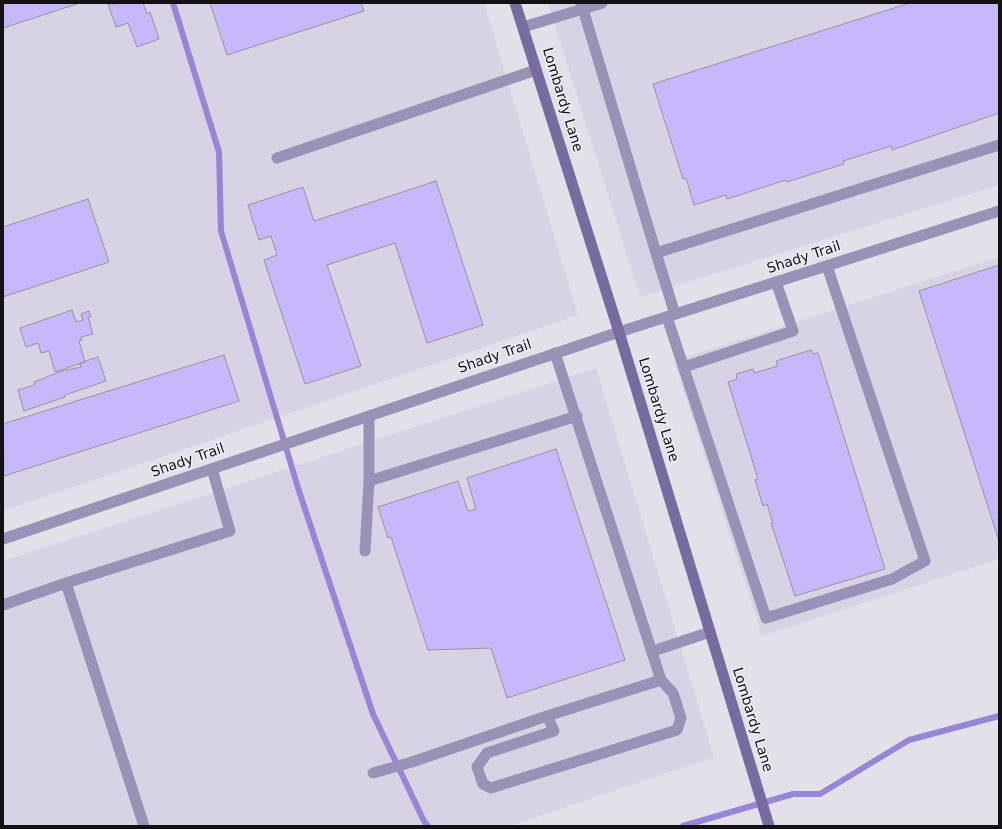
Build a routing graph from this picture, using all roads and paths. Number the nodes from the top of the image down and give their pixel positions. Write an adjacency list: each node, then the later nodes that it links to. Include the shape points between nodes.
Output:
1 (515, 3): 4 (main road, Lombardy Lane)
2 (602, 3): 3 (street)
3 (582, 6): 4 (street); 9 (street)
4 (523, 27): 5 (main road, Lombardy Lane)
5 (536, 70): 7 (street); 13 (main road, Lombardy Lane)
6 (999, 145): 9 (street)
7 (277, 158)
8 (999, 211): 10 (street, Shady Trail)
9 (656, 253): 12 (street)
10 (827, 266): 11 (street, Shady Trail); 15 (street, via 925,561 892,579 766,618)
11 (776, 282): 12 (street, Shady Trail); 15 (street, via 793,331)
12 (671, 315): 13 (street, Shady Trail); 15 (street)
13 (619, 332): 14 (street, Shady Trail); 24 (main road, Lombardy Lane)
14 (556, 353): 16 (street, Shady Trail); 17 (street)
15 (684, 367)
16 (369, 416): 18 (street, Shady Trail); 19 (street)
17 (577, 416): 19 (street); 25 (street)
18 (212, 469): 20 (street, Shady Trail); 22 (street, via 230,531)
19 (369, 481): 21 (street)
20 (3, 539)
21 (365, 551)
22 (66, 583): 23 (street); 29 (street)
23 (3, 605)
24 (710, 632): 25 (street); 30 (main road, Lombardy Lane)
25 (653, 651): 26 (street)
26 (661, 680): 27 (street); 27 (street, via 675,699 681,718 677,730 491,788 483,784 477,767 487,753 554,731)
27 (547, 716): 28 (street)
28 (374, 773)
29 (144, 826)
30 (769, 826)

